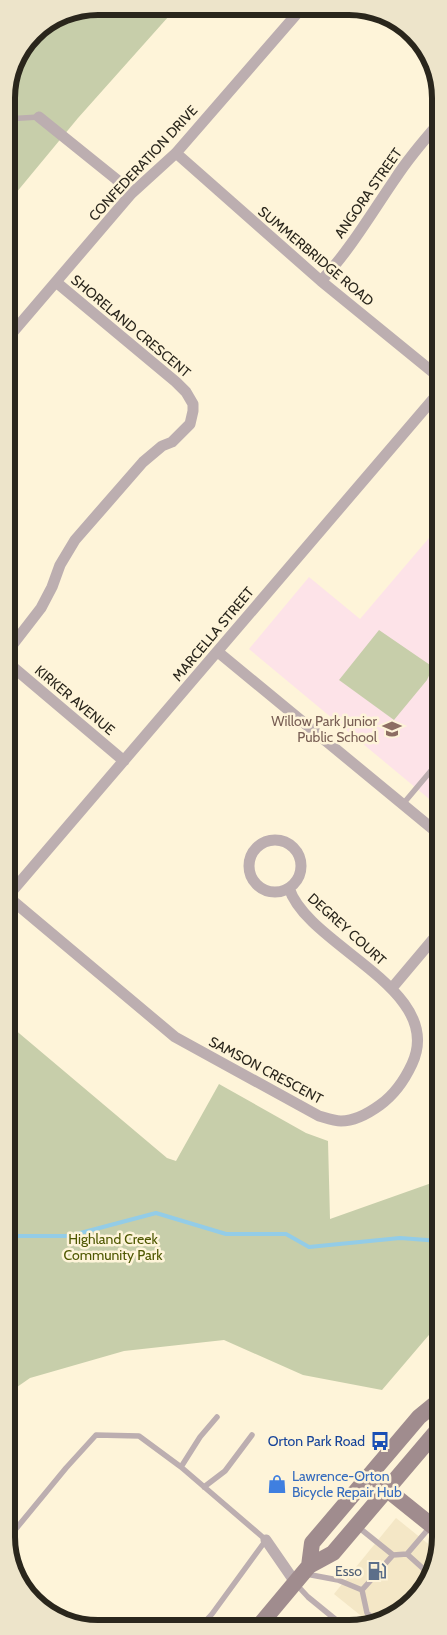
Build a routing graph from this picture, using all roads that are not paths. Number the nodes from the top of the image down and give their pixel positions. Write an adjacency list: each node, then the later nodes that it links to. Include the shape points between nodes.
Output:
1 (295, 15): 5 (street, CONFEDERATION DRIVE)
2 (39, 117): 3 (lane); 6 (street)
3 (15, 118)
4 (432, 132): 7 (street, ANGORA STREET, via 394,179 355,240)
5 (176, 153): 6 (street, CONFEDERATION DRIVE); 7 (street, SUMMERBRIDGE ROAD)
6 (131, 194): 8 (street, CONFEDERATION DRIVE)
7 (321, 281): 10 (street, SUMMERBRIDGE ROAD)
8 (56, 282): 9 (street, CONFEDERATION DRIVE); 12 (street, SHORELAND CRESCENT, via 176,382 192,400 194,408 190,424 183,432 143,462 75,540 41,608)
9 (15, 329)
10 (432, 371)
11 (432, 400): 13 (street, MARCELLA STREET)
12 (15, 642)
13 (218, 652): 15 (street, MARCELLA STREET); 17 (street)
14 (15, 669): 15 (street, KIRKER AVENUE)
15 (124, 761): 19 (street, MARCELLA STREET)
16 (432, 770): 17 (lane)
17 (403, 804): 18 (street)
18 (432, 828)
19 (15, 887)
20 (289, 888): 20 (street, DEGREY COURT, via 300,875 300,859 296,851 290,845 274,840 259,846 250,861 252,878 264,890 281,892); 23 (street, DEGREY COURT, via 293,901 308,917)
21 (15, 903): 23 (street, SAMSON CRESCENT, via 174,1037 319,1116 334,1120 360,1117 381,1105 397,1089 418,1052 418,1034 413,1018)
22 (432, 940): 23 (street)
23 (392, 988)
24 (432, 1405): 29 (main road, via 418,1416)
25 (217, 1418): 28 (lane)
26 (252, 1435): 30 (lane, via 225,1471)
27 (432, 1437): 31 (main road)
28 (181, 1467): 30 (lane); 34 (lane, via 139,1436 96,1435)
29 (369, 1476): 31 (main road); 41 (main road, via 312,1543)
30 (204, 1487): 36 (lane)
31 (387, 1490): 32 (main road); 33 (main road)
32 (357, 1526): 38 (lane); 41 (main road, via 333,1554)
33 (432, 1526)
34 (15, 1530)
35 (432, 1533): 37 (lane)
36 (266, 1540): 41 (street); 46 (lane)
37 (408, 1554): 38 (lane); 40 (lane)
38 (393, 1555): 39 (lane)
39 (385, 1564)
40 (425, 1570)
41 (302, 1574): 43 (lane, via 338,1580); 44 (lane, via 308,1597); 47 (main road)
42 (371, 1580): 43 (lane)
43 (362, 1590): 45 (lane, via 367,1613)
44 (331, 1616): 48 (lane); 49 (lane)
45 (371, 1617)
46 (206, 1620)
47 (264, 1620)
48 (328, 1620)
49 (335, 1620)

